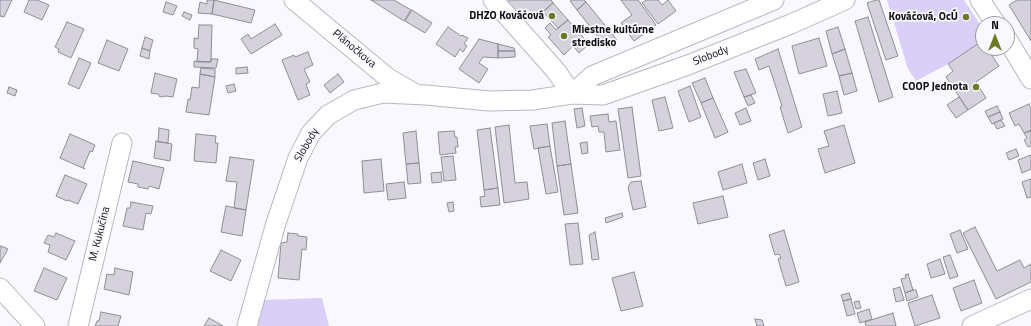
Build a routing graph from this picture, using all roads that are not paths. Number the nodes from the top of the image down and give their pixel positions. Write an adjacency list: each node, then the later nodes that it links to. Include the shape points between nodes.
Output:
1 (294, 0): 9 (street, Plánočkova, via 388,78)
2 (493, 0): 10 (street, via 556,71)
3 (774, 0): 10 (street, via 592,76)
4 (845, 0): 10 (street, Slobody, via 718,53 603,94)
5 (980, 0): 6 (street)
6 (991, 16)
7 (1015, 52): 8 (street)
8 (1031, 79)
9 (417, 94): 10 (street, Slobody, via 489,101 532,100); 16 (street, Slobody, via 384,93 354,100 328,115 312,133 298,158 276,223)
10 (572, 94)
11 (122, 143): 15 (street, M. Kukučína)
12 (0, 288): 14 (street)
13 (1031, 299): 17 (street)
14 (35, 326)
15 (78, 326)
16 (247, 326)
17 (972, 326)

